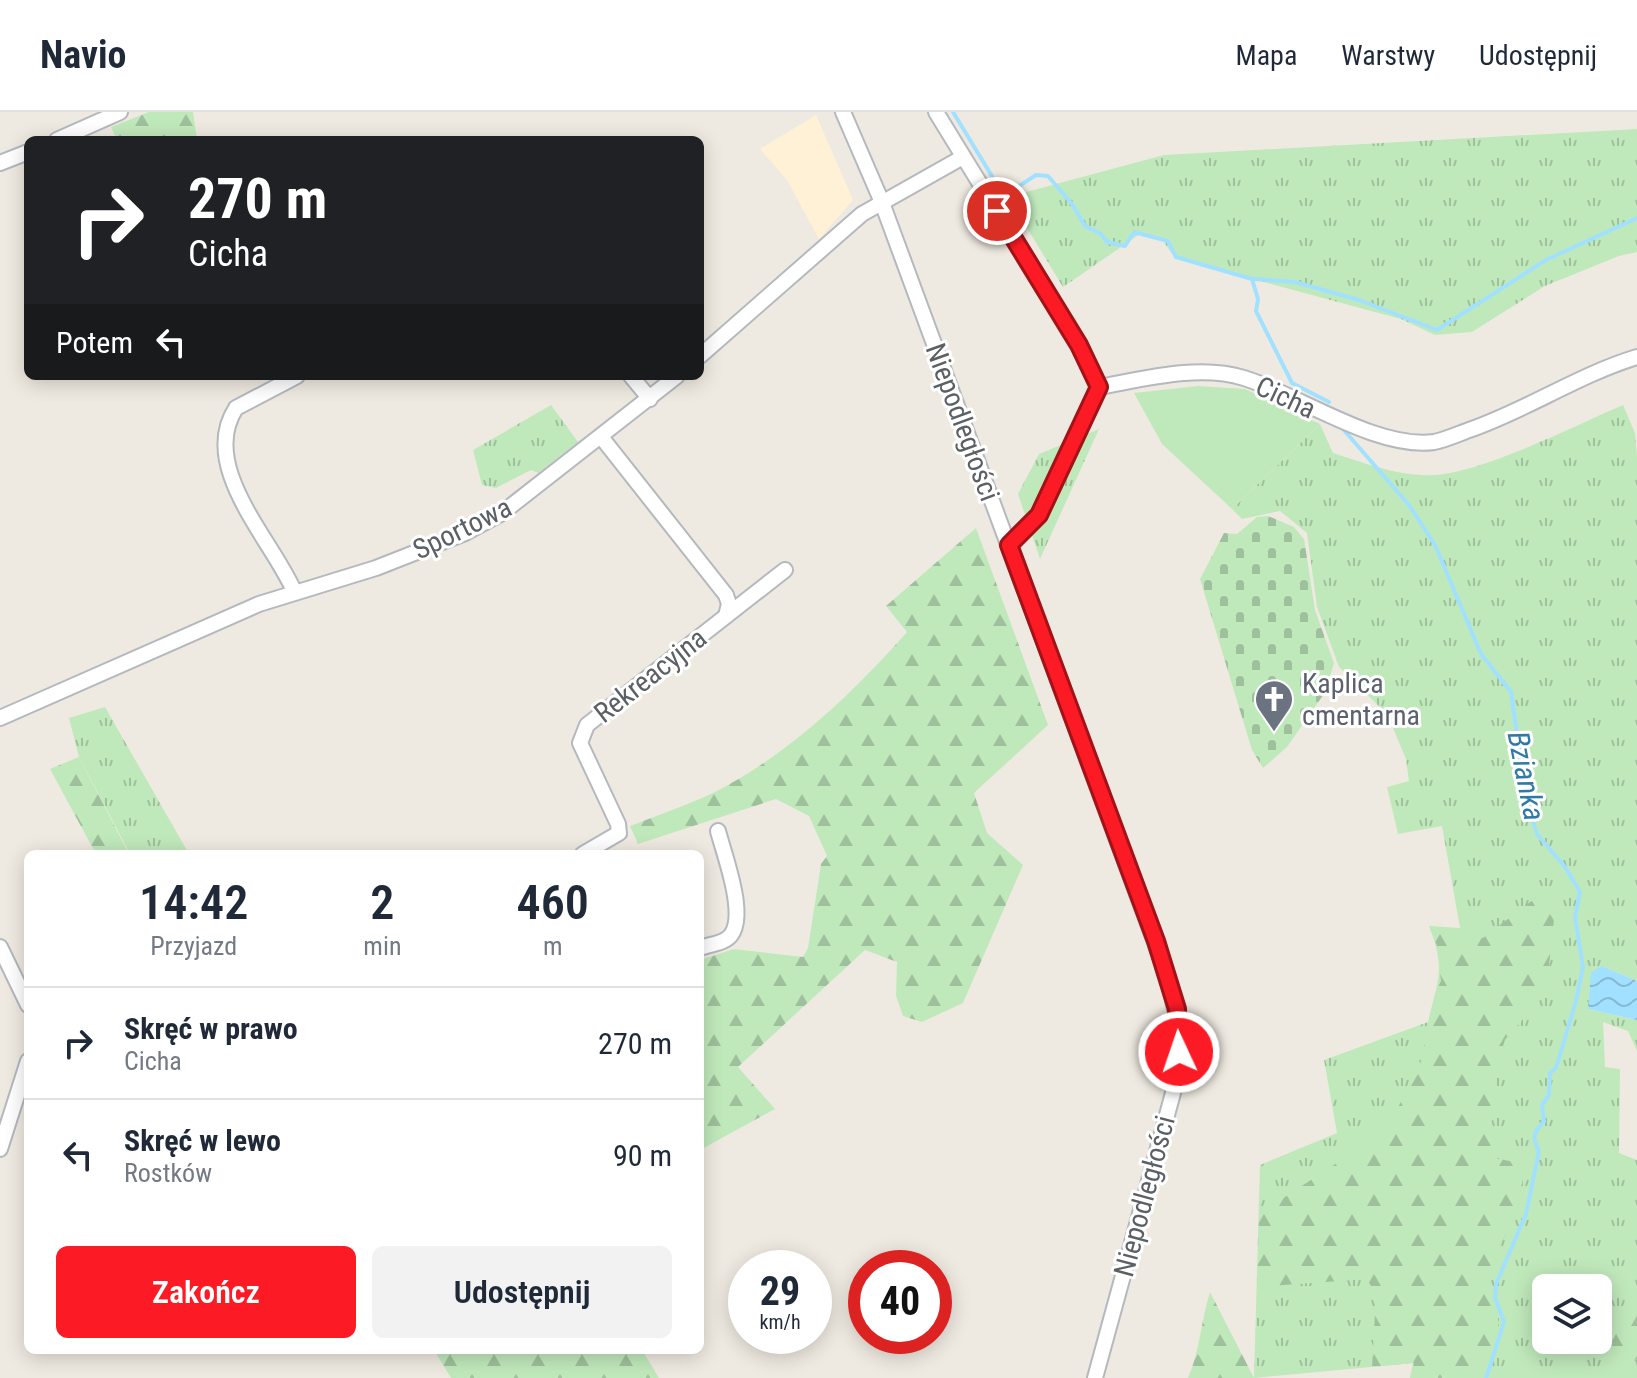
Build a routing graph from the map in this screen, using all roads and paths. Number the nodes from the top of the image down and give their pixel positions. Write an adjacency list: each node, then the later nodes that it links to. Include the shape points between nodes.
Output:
1 (120, 112): 4 (street)
2 (843, 112): 8 (street, Niepodległości)
3 (936, 112): 6 (street)
4 (66, 136)
5 (24, 154): 7 (street)
6 (963, 157): 8 (street); 14 (street, via 1079,345)
7 (0, 163)
8 (881, 200): 9 (street); 17 (street, Niepodległości)
9 (704, 353)
10 (1637, 357): 14 (street, Cicha, via 1433,442 1402,439 1331,418 1241,377 1193,374)
11 (289, 380): 19 (street, via 236,408 226,452 234,487)
12 (634, 380): 15 (street)
13 (672, 380): 15 (street, Sportowa)
14 (1099, 387): 17 (street, via 1039,515)
15 (650, 399): 16 (street, Sportowa)
16 (602, 438): 19 (street, Sportowa, via 502,513 465,533 376,568); 20 (street, Rekreacyjna, via 726,595)
17 (1009, 545): 29 (street, Niepodległości, via 1156,941 1180,1032 1173,1093)
18 (785, 570): 20 (street, Rekreacyjna)
19 (294, 591): 21 (street, Sportowa)
20 (726, 616): 23 (street, Rekreacyjna, via 587,725 580,743 619,833)
21 (0, 718)
22 (718, 831): 25 (street, via 739,910 727,940)
23 (590, 850)
24 (0, 947): 26 (street)
25 (704, 947)
26 (24, 997)
27 (24, 1074): 28 (street)
28 (0, 1149)
29 (1095, 1378)

